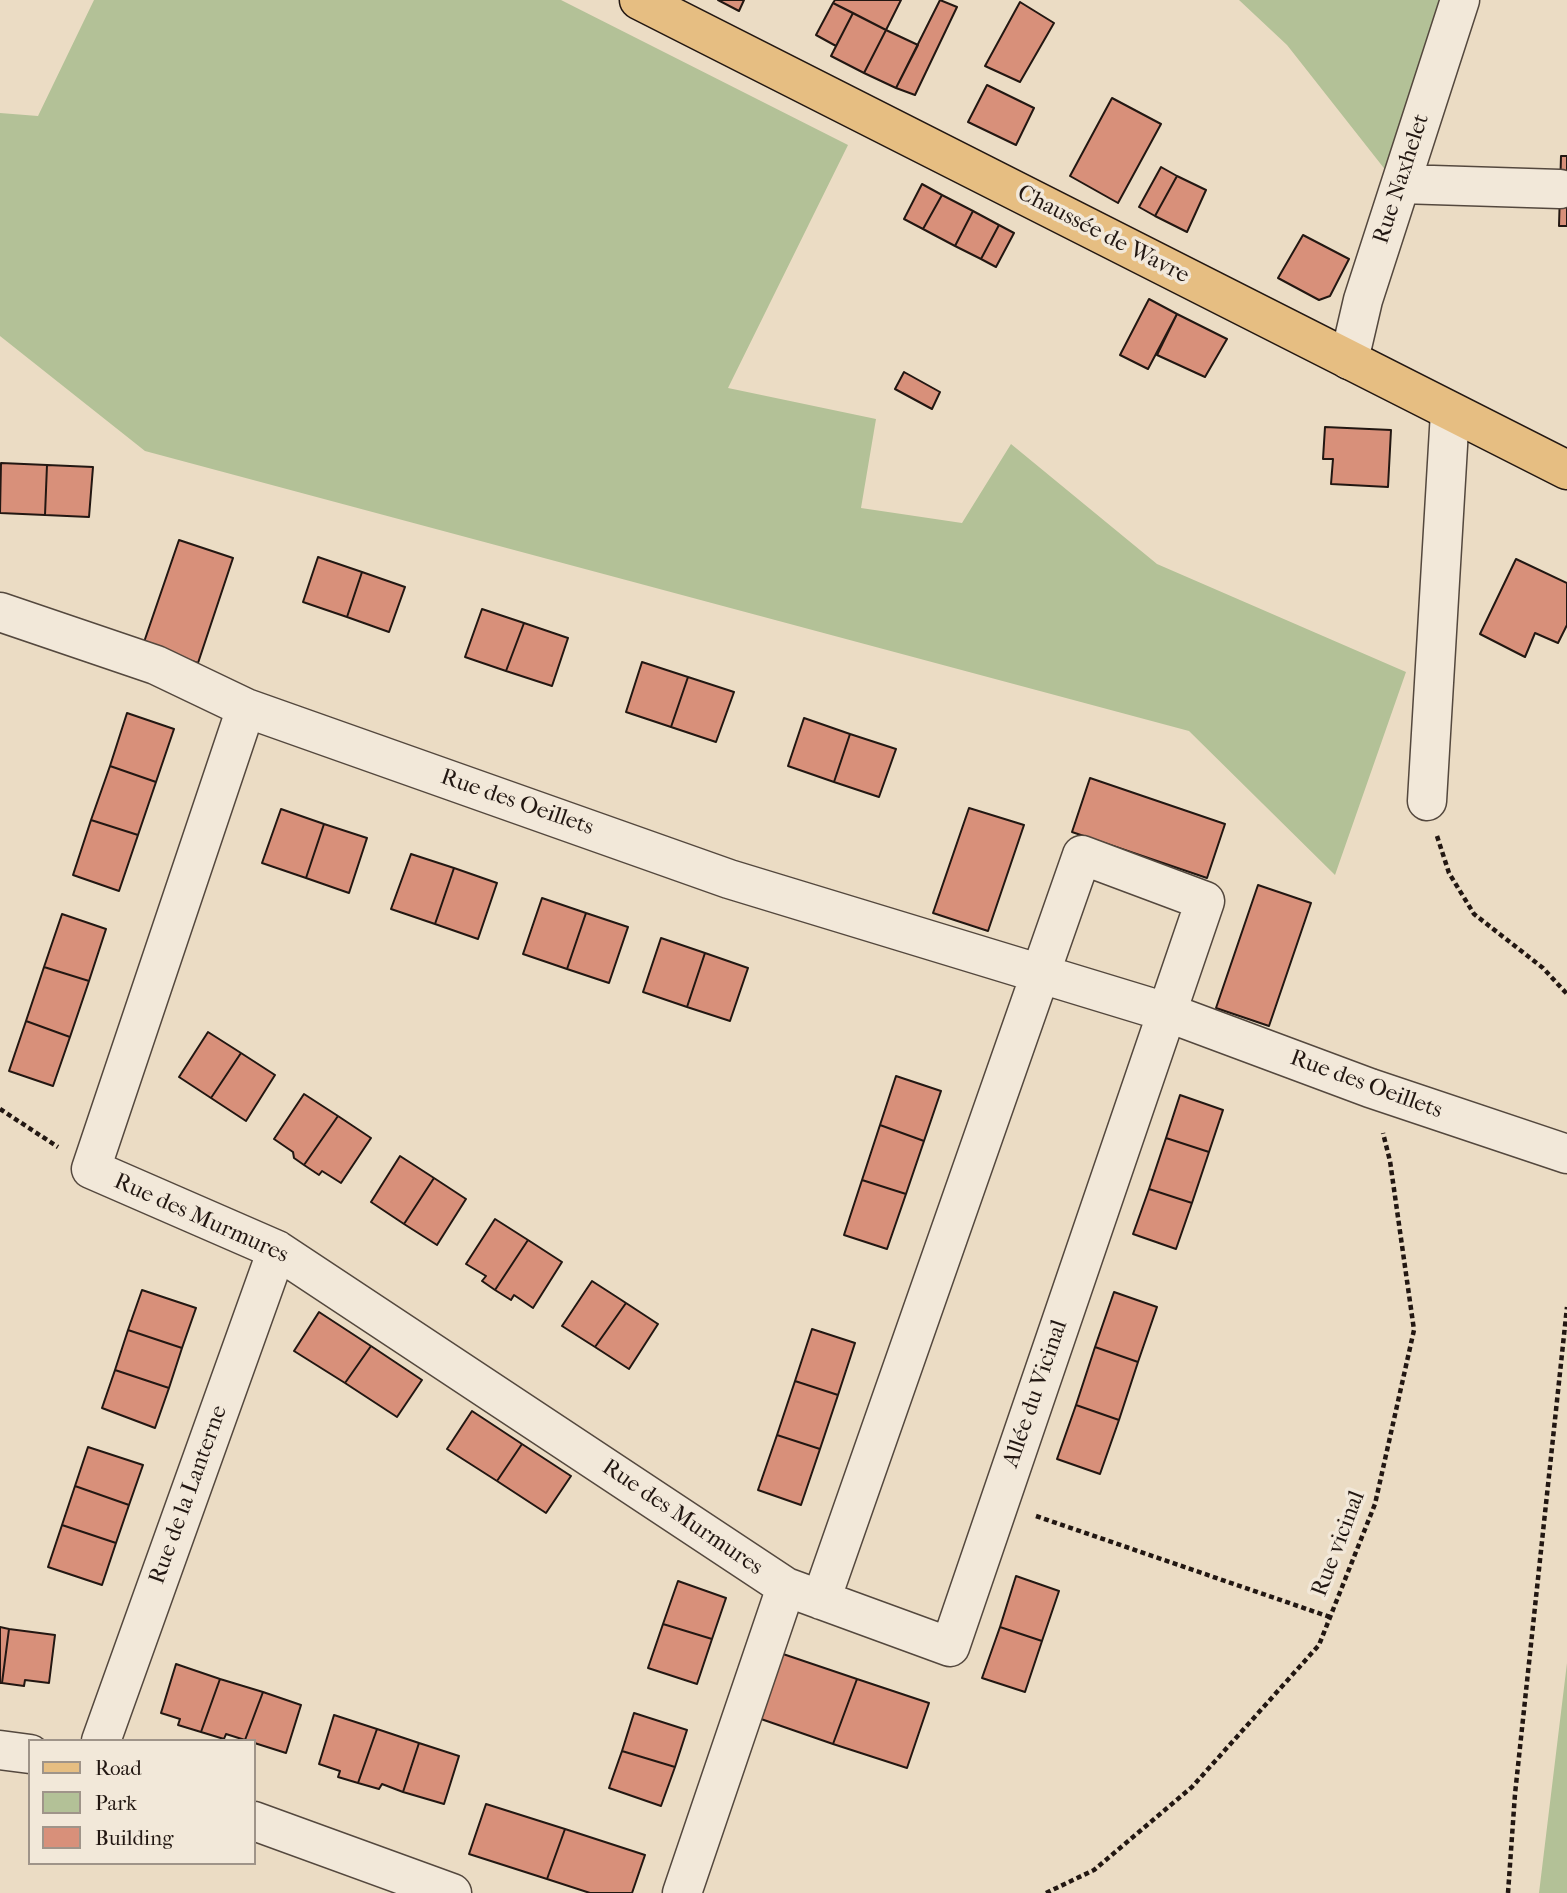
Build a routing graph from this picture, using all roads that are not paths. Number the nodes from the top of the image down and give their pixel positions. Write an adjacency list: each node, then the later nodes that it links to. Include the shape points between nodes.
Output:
1 (639, 0): 5 (main road, Chaussée de Wavre)
2 (1460, 0): 3 (street, Rue Naxhelet)
3 (1401, 184): 4 (street); 5 (street, Rue Naxhelet, via 1363,300)
4 (1560, 189)
5 (1349, 360): 6 (main road, Chaussée de Wavre)
6 (1450, 412): 7 (main road, Chaussée de Wavre); 10 (street)
7 (1567, 471)
8 (0, 612): 9 (street, Rue des Oeillets, via 156,664)
9 (246, 708): 11 (street, Rue des Oeillets, via 729,878); 14 (street, Rue des Murmures, via 91,1169)
10 (1427, 801)
11 (1041, 974): 12 (street, Rue des Oeillets); 12 (street, via 1082,855 1205,901); 15 (street)
12 (1166, 1012): 13 (street, Rue des Oeillets, via 1370,1088); 15 (street, Allée du Vicinal, via 950,1647)
13 (1567, 1154)
14 (277, 1250): 15 (street, Rue des Murmures); 16 (street, Rue de la Lanterne)
15 (804, 1594): 21 (street)
16 (102, 1739)
17 (0, 1751): 18 (street)
18 (28, 1754)
19 (256, 1822): 20 (street)
20 (452, 1893)
21 (682, 1893)

